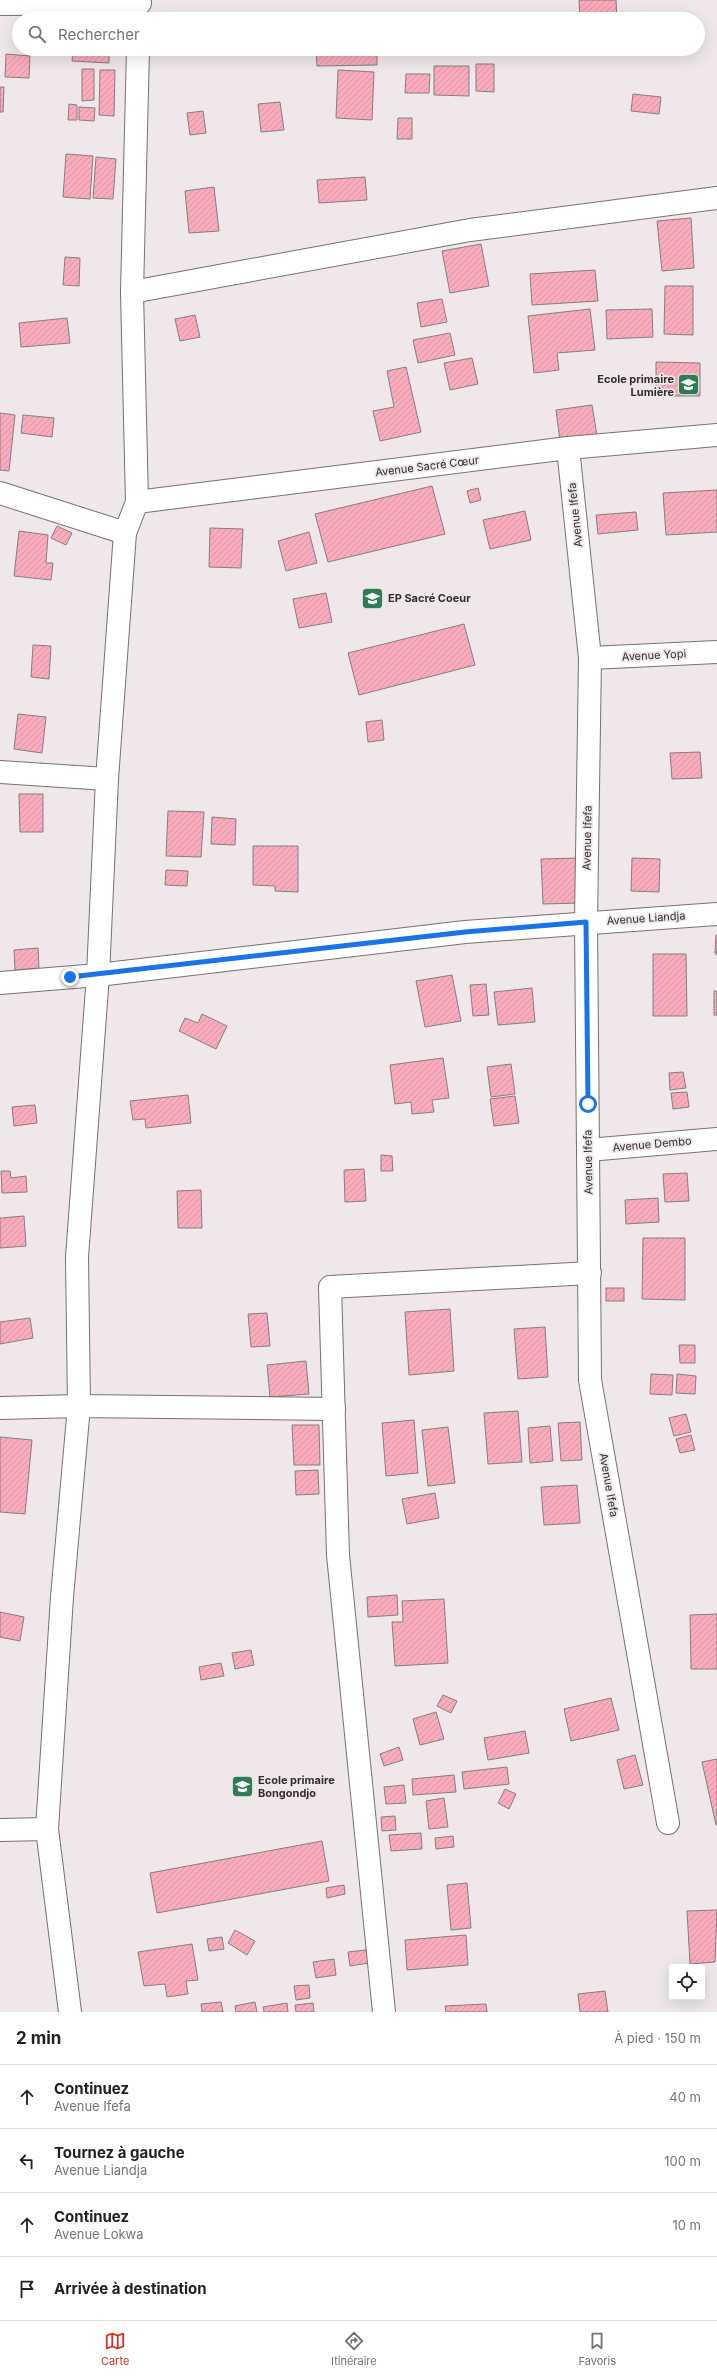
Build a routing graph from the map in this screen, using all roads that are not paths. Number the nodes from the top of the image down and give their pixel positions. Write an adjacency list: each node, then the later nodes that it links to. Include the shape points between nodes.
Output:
1 (0, 4): 2 (street)
2 (139, 7)
3 (138, 56): 5 (street)
4 (717, 198): 5 (street, via 470,230)
5 (132, 292): 9 (street)
6 (717, 435): 7 (street, Avenue Sacré Cœur)
7 (568, 448): 9 (street, Avenue Sacré Cœur); 12 (street, Avenue Ifefa)
8 (0, 493): 10 (street)
9 (137, 502): 10 (street)
10 (125, 534): 14 (street)
11 (717, 652): 12 (street, Avenue Yopi)
12 (590, 658): 16 (street, Avenue Ifefa)
13 (0, 772): 14 (street)
14 (106, 779): 17 (street)
15 (717, 914): 16 (street, Avenue Liandja)
16 (586, 922): 17 (street, Avenue Liandja, via 465,932); 20 (street, Avenue Ifefa)
17 (98, 975): 18 (street, Avenue Liandja); 22 (street, via 77,1257)
18 (0, 983)
19 (717, 1139): 20 (street, Avenue Dembo)
20 (588, 1150): 21 (street, Avenue Ifefa)
21 (590, 1272): 24 (street, via 330,1287); 25 (street, Avenue Ifefa, via 590,1380)
22 (79, 1406): 23 (street); 24 (street); 26 (street, via 62,1597)
23 (0, 1408)
24 (334, 1409): 29 (street, via 338,1554)
25 (668, 1823)
26 (47, 1829): 27 (street); 28 (street)
27 (0, 1830)
28 (70, 2012)
29 (384, 2012)

